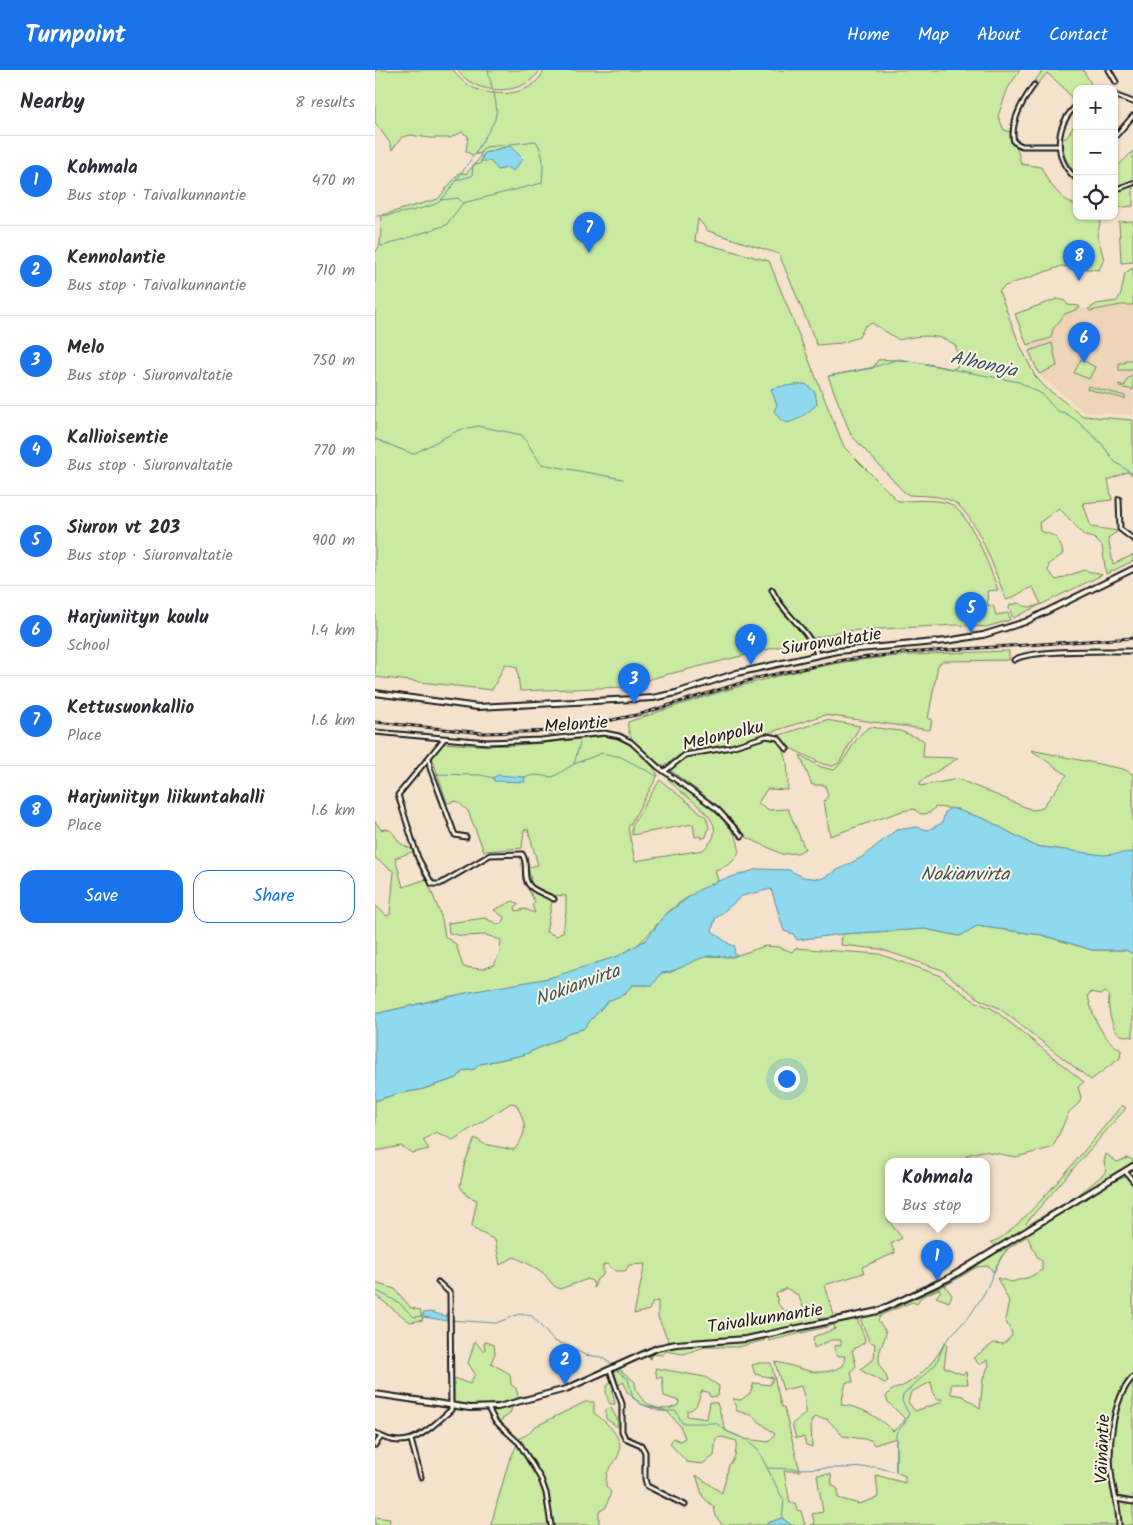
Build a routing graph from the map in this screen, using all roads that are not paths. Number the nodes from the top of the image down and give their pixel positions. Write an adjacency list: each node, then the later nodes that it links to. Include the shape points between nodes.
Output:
1 (1109, 70): 2 (street)
2 (1116, 82)
3 (1034, 85): 9 (street, via 1019,112 1014,142 1021,146)
4 (1118, 96): 5 (street)
5 (1133, 102)
6 (1073, 110): 9 (street, via 1063,121)
7 (1133, 116): 8 (street)
8 (1118, 133)
9 (1059, 146): 10 (street, via 1066,169)
10 (1073, 175)
11 (1133, 183): 12 (street)
12 (1118, 189)
13 (1119, 499): 14 (street, via 1119,529)
14 (1133, 539)
15 (1133, 569): 18 (street, Siuronvaltatie, via 1025,622 983,635)
16 (772, 590): 18 (street, via 777,603 813,643)
17 (1133, 651): 19 (street, via 1086,650 1036,654)
18 (817, 654): 20 (street, Siuronvaltatie, via 737,673 676,693 632,700 478,707)
19 (1014, 660)
20 (375, 693)
21 (375, 732): 22 (street, Melontie)
22 (445, 739): 24 (street); 25 (street, Melontie, via 517,742 612,734 631,742)
23 (787, 749): 25 (street, Melonpolku, via 778,738 766,736 731,747 685,754)
24 (429, 757): 27 (street, via 430,768 455,835); 28 (street, via 398,795 418,858 432,884 440,884 490,854 522,854 529,887)
25 (665, 772): 26 (street, Melontie, via 717,809)
26 (742, 836)
27 (466, 837)
28 (554, 899)
29 (1133, 1166): 30 (street, Taivalkunnantie)
30 (1125, 1171): 31 (street); 33 (street, Taivalkunnantie, via 949,1278 885,1309 746,1339 657,1348)
31 (1133, 1181)
32 (438, 1282): 36 (street, via 450,1292)
33 (610, 1370): 37 (street, Taivalkunnantie, via 566,1390); 45 (street, via 622,1404 622,1431 625,1438 641,1446 645,1452 647,1486)
34 (1133, 1378): 43 (street, Väinäntie, via 1120,1396 1114,1418 1111,1476)
35 (375, 1394): 36 (street, Taivalkunnantie)
36 (452, 1406): 37 (street, Taivalkunnantie); 40 (street)
37 (488, 1408): 46 (street, via 495,1421 519,1443 541,1479)
38 (375, 1433): 39 (street)
39 (381, 1437): 40 (street, via 392,1441); 41 (street)
40 (411, 1440): 42 (street)
41 (375, 1445)
42 (421, 1476)
43 (1116, 1499): 44 (street); 47 (street, Väinäntie)
44 (1133, 1502)
45 (685, 1505)
46 (551, 1525)
47 (1119, 1525)

